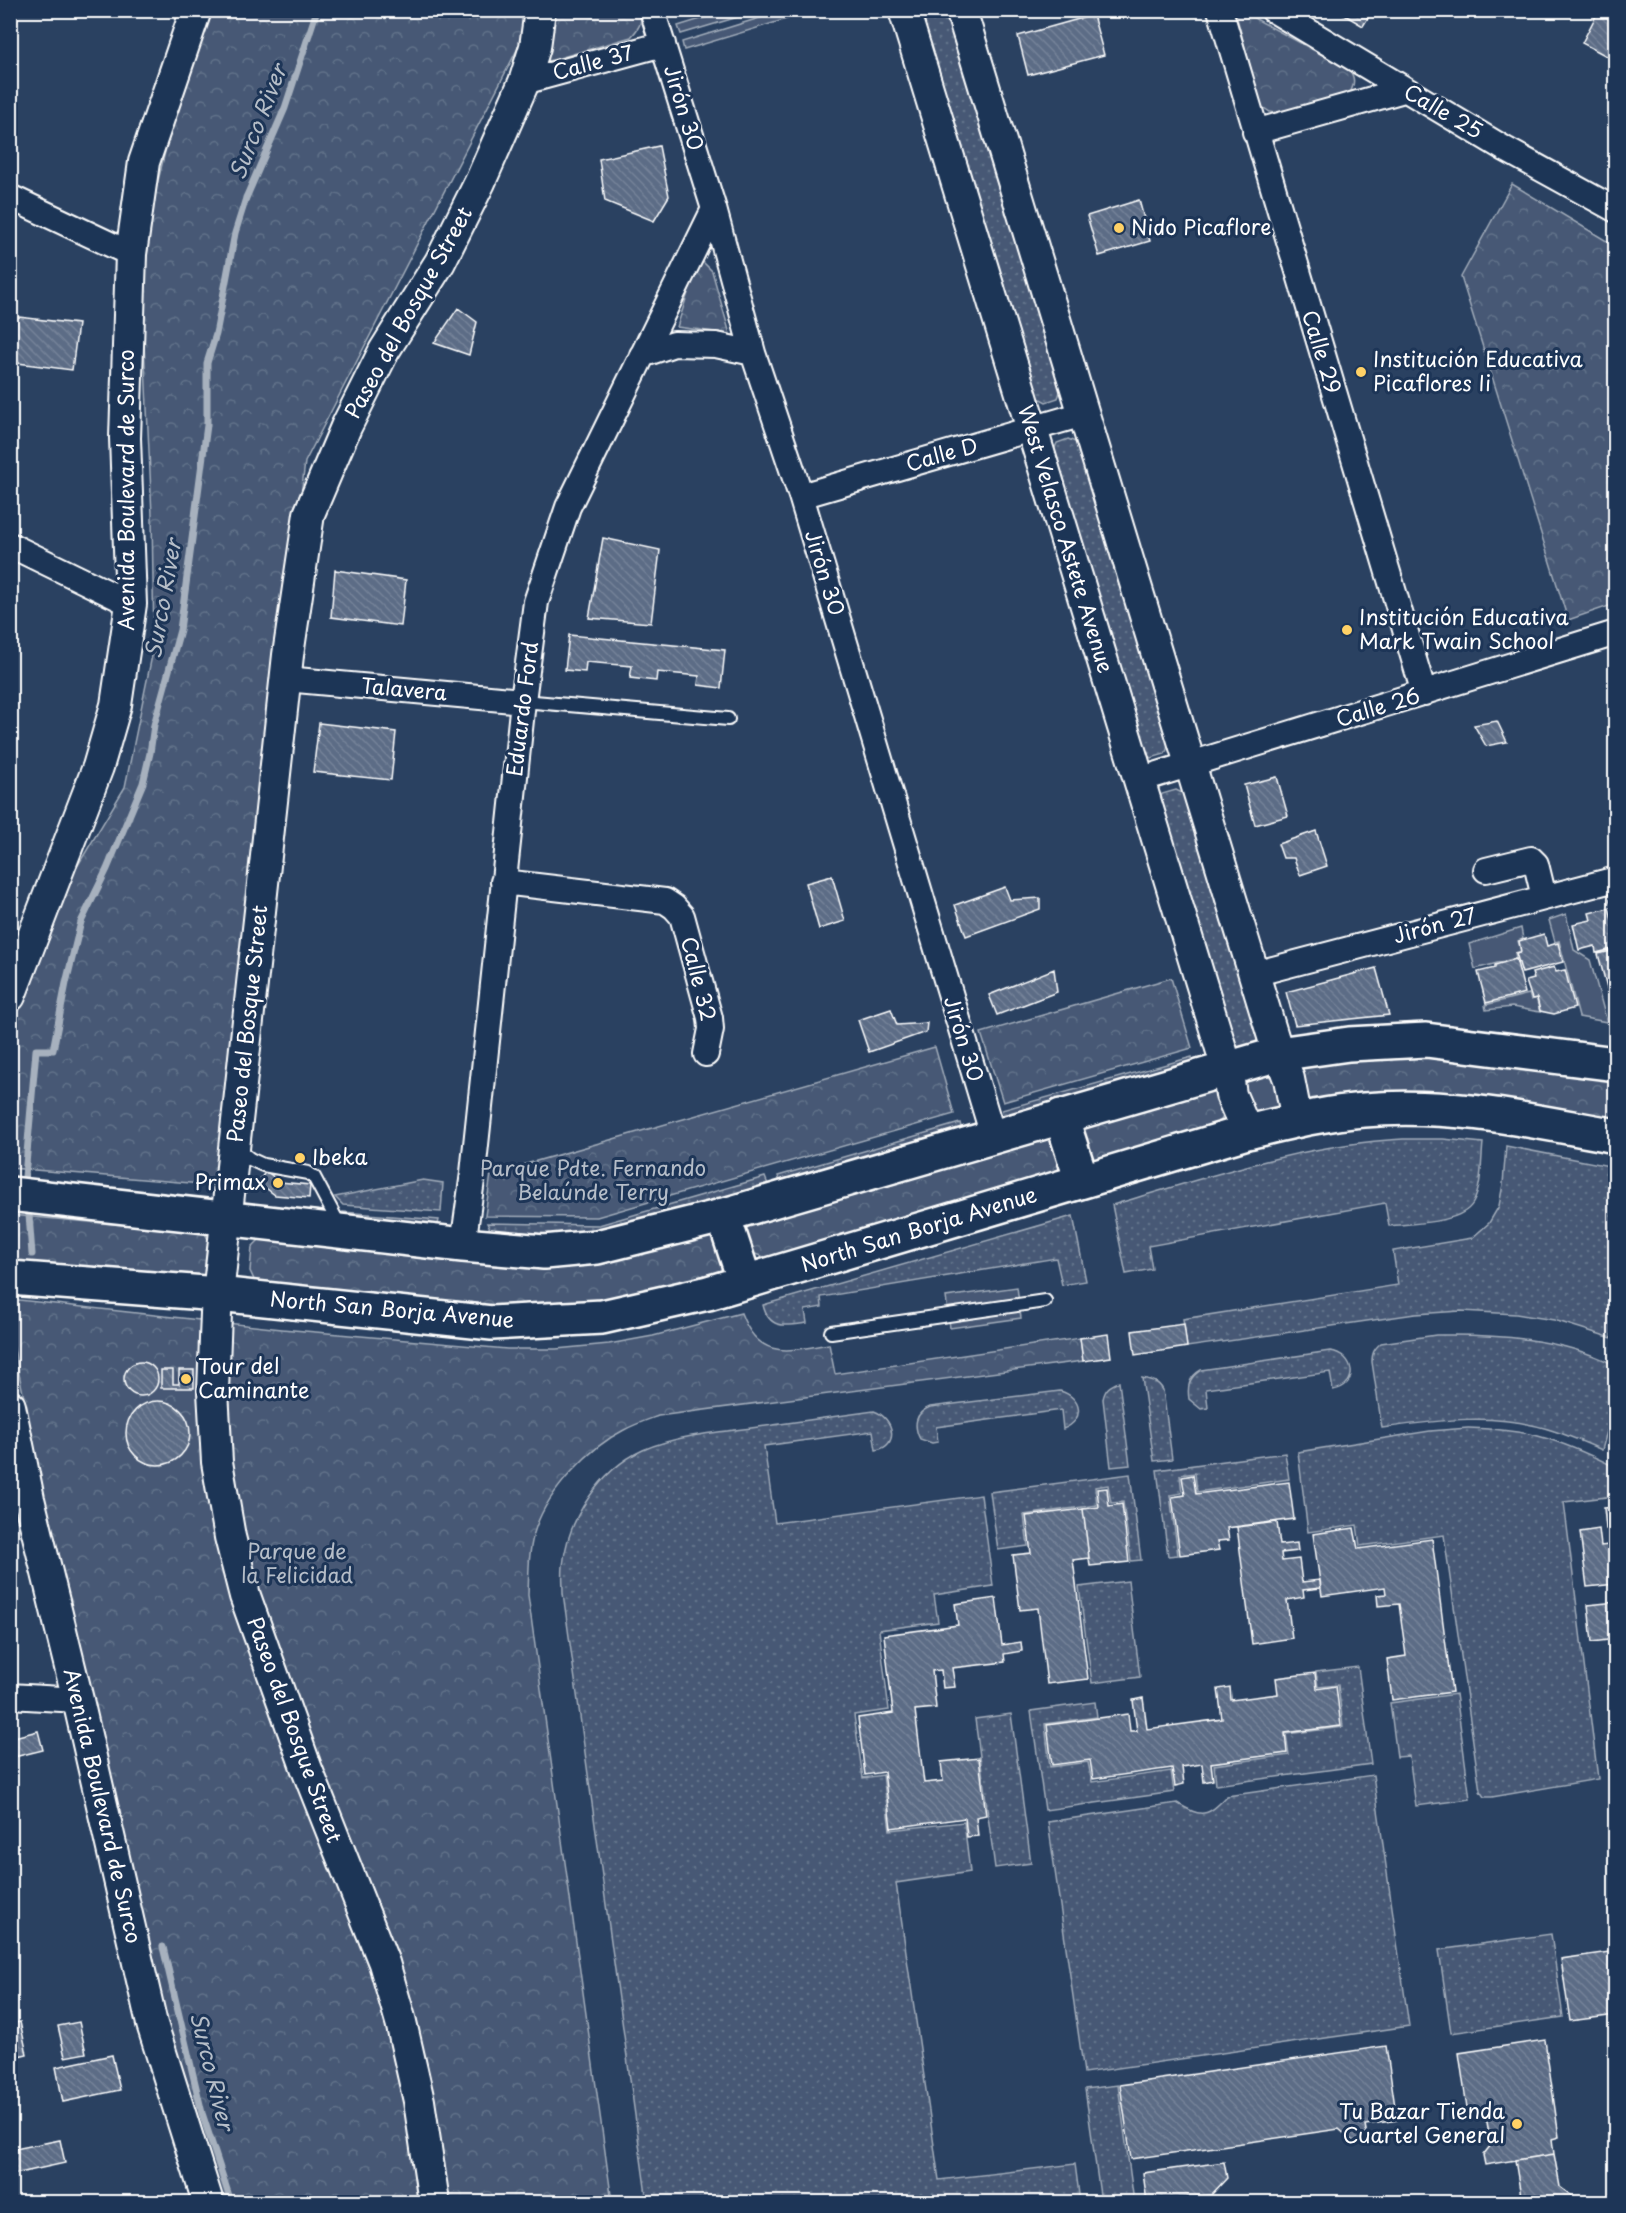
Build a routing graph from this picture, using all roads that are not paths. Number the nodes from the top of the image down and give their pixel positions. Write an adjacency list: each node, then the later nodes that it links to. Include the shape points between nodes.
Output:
1 (196, 10): 15 (street, Avenida Boulevard de Surco, via 144,162)
2 (540, 10): 9 (street, Paseo del Bosque Street, via 538,34)
3 (652, 10): 8 (street, Jirón 30)
4 (904, 10): 19 (street, West Velasco Astete Avenue)
5 (961, 10): 18 (street)
6 (1220, 10): 11 (street, Calle 29)
7 (1273, 10): 10 (street, Calle 25)
8 (663, 44): 9 (street, Calle 37); 13 (street, Jirón 30)
9 (524, 82): 24 (street, Paseo del Bosque Street, via 440,262 384,351 346,427 309,514)
10 (1404, 90): 11 (street); 14 (street, Calle 25)
11 (1255, 132): 25 (street, Calle 29)
12 (10, 197): 15 (street)
13 (714, 209): 16 (street, Jirón 30); 17 (street, Eduardo Ford)
14 (1616, 210)
15 (131, 254): 22 (street, Avenida Boulevard de Surco, via 124,438)
16 (753, 353): 17 (street, via 716,345 674,344); 20 (street, Jirón 30)
17 (642, 355): 26 (street, Eduardo Ford, via 568,507 536,602)
18 (1083, 414): 19 (street, Calle D); 28 (street)
19 (1031, 429): 20 (street, Calle D); 29 (street, West Velasco Astete Avenue)
20 (801, 496): 43 (street, Jirón 30)
21 (10, 545): 22 (street)
22 (131, 604): 35 (street, Avenida Boulevard de Surco, via 116,705 98,767)
23 (1616, 633): 25 (street, Calle 26)
24 (286, 679): 26 (street, Talavera); 45 (street, Paseo del Bosque Street)
25 (1424, 693): 28 (street, Calle 26)
26 (523, 701): 27 (lane); 32 (street, Eduardo Ford)
27 (728, 719)
28 (1190, 765): 29 (street, Calle 26); 34 (street)
29 (1139, 780): 39 (street, West Velasco Astete Avenue)
30 (1486, 870): 33 (street, via 1531,858)
31 (1616, 879): 33 (street, Jirón 27)
32 (503, 882): 37 (street, Calle 32, via 665,901 674,907 682,916 710,1018); 51 (street, Eduardo Ford)
33 (1544, 897): 34 (street, Jirón 27)
34 (1254, 974): 36 (street)
35 (10, 996)
36 (1276, 1047): 38 (main road, via 1426,1040); 39 (main road); 41 (street, via 1289,1079)
37 (706, 1054)
38 (1610, 1063)
39 (1227, 1068): 40 (main road); 42 (street, West Velasco Astete Avenue, via 1231,1095)
40 (1061, 1116): 43 (main road); 46 (main road)
41 (1297, 1119): 42 (main road, North San Borja Avenue); 44 (main road, North San Borja Avenue, via 1365,1110 1432,1108 1498,1114)
42 (1247, 1132): 46 (main road, North San Borja Avenue)
43 (993, 1136): 48 (main road)
44 (1616, 1136)
45 (235, 1146): 49 (street, Paseo del Bosque Street); 50 (lane, via 263,1165 314,1177)
46 (1082, 1181): 53 (main road, North San Borja Avenue)
47 (10, 1194): 49 (main road)
48 (723, 1215): 51 (main road, via 597,1247 544,1252); 53 (main road)
49 (227, 1218): 50 (main road); 54 (street, Paseo del Bosque Street)
50 (344, 1232): 51 (main road)
51 (462, 1245)
52 (10, 1278): 54 (main road, North San Borja Avenue)
53 (745, 1282): 54 (main road, North San Borja Avenue, via 602,1317 492,1323)
54 (218, 1294): 62 (street, Paseo del Bosque Street, via 213,1391 217,1462 230,1537 245,1596 306,1767 384,1963 419,2101)
55 (1045, 1301): 56 (lane)
56 (831, 1332)
57 (10, 1406): 58 (street, Avenida Boulevard de Surco)
58 (20, 1498): 60 (street, Avenida Boulevard de Surco)
59 (10, 1696): 60 (street)
60 (78, 1700): 61 (street, Avenida Boulevard de Surco, via 152,2025)
61 (208, 2202)
62 (434, 2202)

